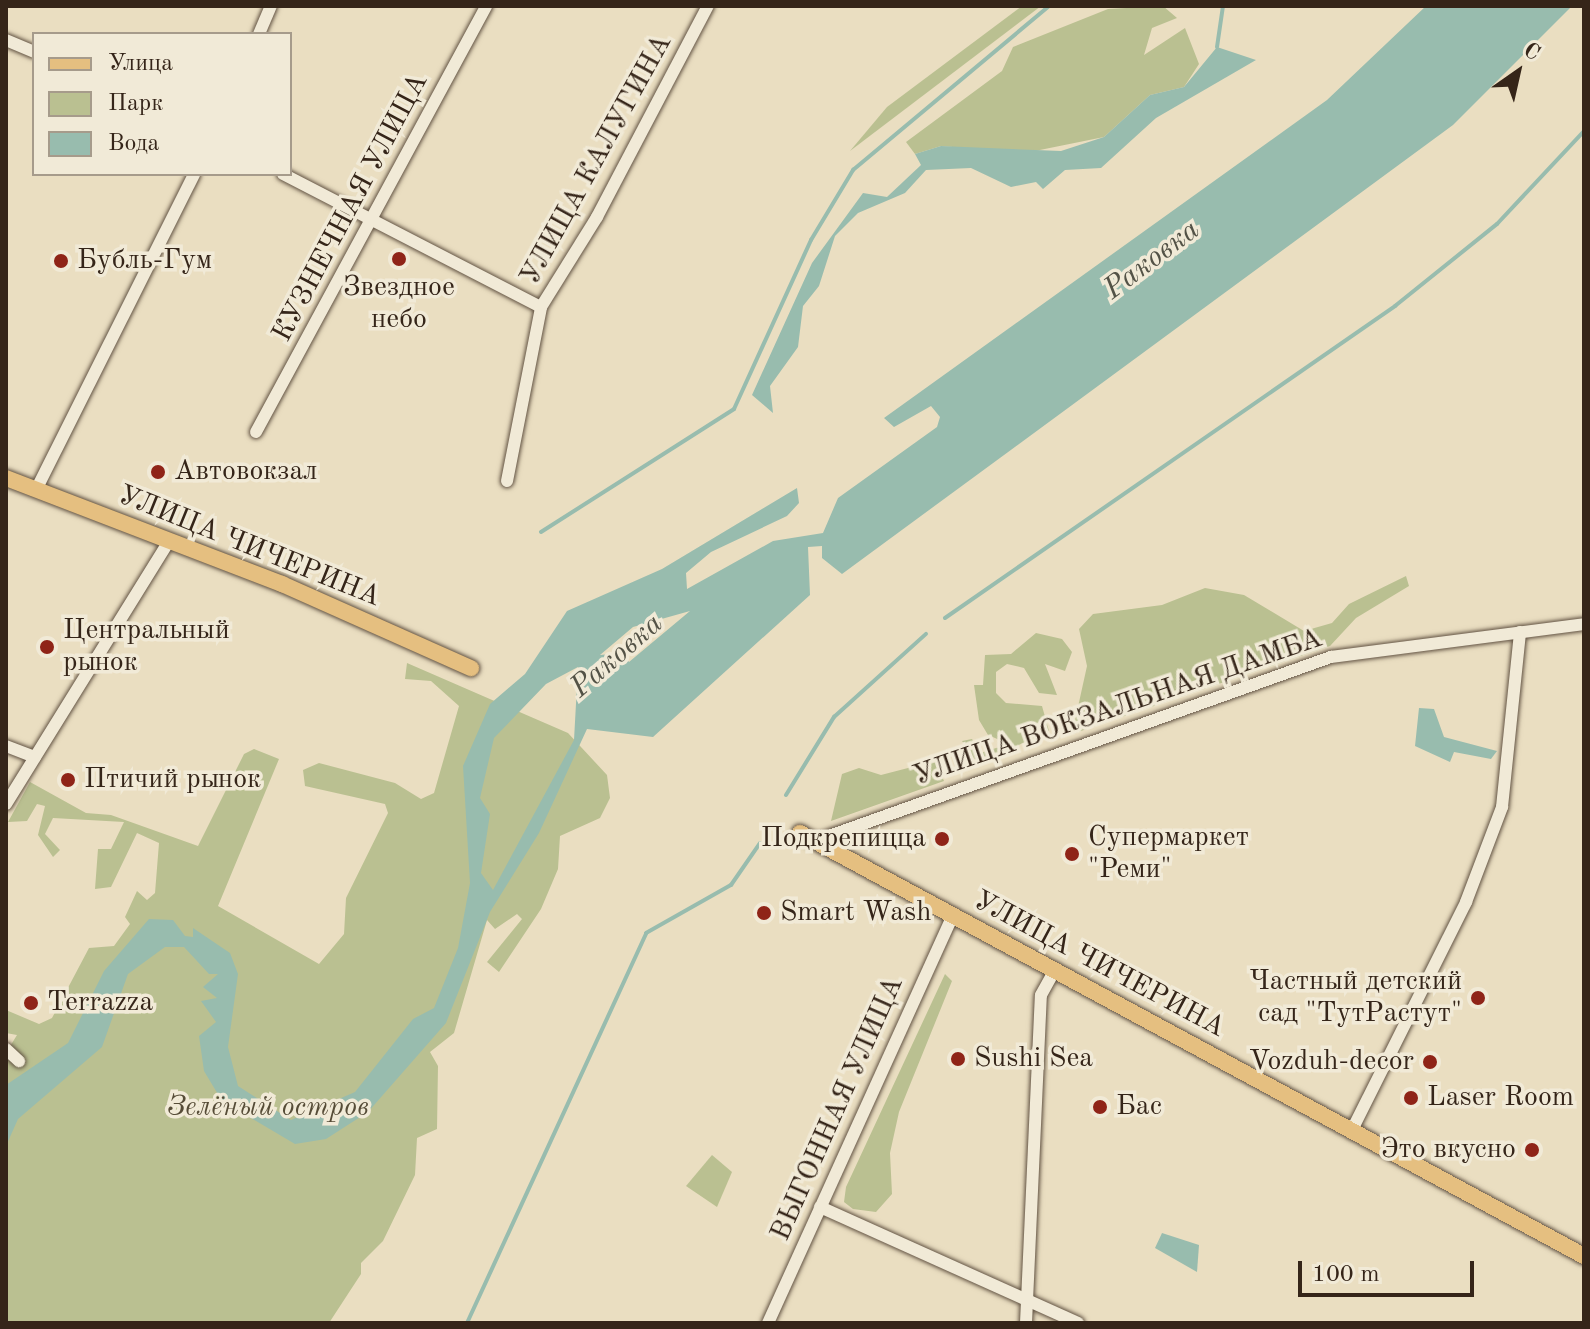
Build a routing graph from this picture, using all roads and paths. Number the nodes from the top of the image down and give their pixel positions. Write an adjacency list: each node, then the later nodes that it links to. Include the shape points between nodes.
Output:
1 (271, 6): 4 (street)
2 (486, 6): 9 (street, КУЗНЕЧНАЯ УЛИЦА)
3 (708, 6): 10 (street, УЛИЦА КАЛУГИНА, via 597,217)
4 (260, 32)
5 (6, 40): 6 (street)
6 (32, 51)
7 (193, 176): 14 (street)
8 (287, 176): 9 (street)
9 (374, 221): 10 (street); 11 (street, КУЗНЕЧНАЯ УЛИЦА)
10 (541, 307): 13 (street, УЛИЦА КАЛУГИНА)
11 (256, 432)
12 (6, 478): 14 (main road, УЛИЦА ЧИЧЕРИНА)
13 (507, 481)
14 (36, 490): 15 (main road, УЛИЦА ЧИЧЕРИНА)
15 (169, 541): 18 (main road, УЛИЦА ЧИЧЕРИНА); 20 (street)
16 (1584, 624): 17 (street, УЛИЦА ВОКЗАЛЬНАЯ ДАМБА)
17 (1520, 632): 22 (street, УЛИЦА ВОКЗАЛЬНАЯ ДАМБА, via 1331,657); 27 (street, via 1502,807 1466,902)
18 (471, 668)
19 (6, 746): 20 (street)
20 (35, 757): 21 (street)
21 (6, 804)
22 (808, 837): 23 (main road, УЛИЦА ЧИЧЕРИНА)
23 (953, 915): 24 (main road, УЛИЦА ЧИЧЕРИНА); 28 (street, ВЫГОННАЯ УЛИЦА)
24 (1055, 970): 27 (main road, УЛИЦА ЧИЧЕРИНА); 30 (street, via 1041,995 1041,1104 1027,1202)
25 (6, 1049): 26 (street)
26 (19, 1061)
27 (1352, 1130): 29 (main road, УЛИЦА ЧИЧЕРИНА)
28 (820, 1207): 30 (street); 31 (street, ВЫГОННАЯ УЛИЦА)
29 (1584, 1256)
30 (1029, 1295): 32 (street); 33 (street)
31 (768, 1323)
32 (1026, 1323)
33 (1078, 1323)

